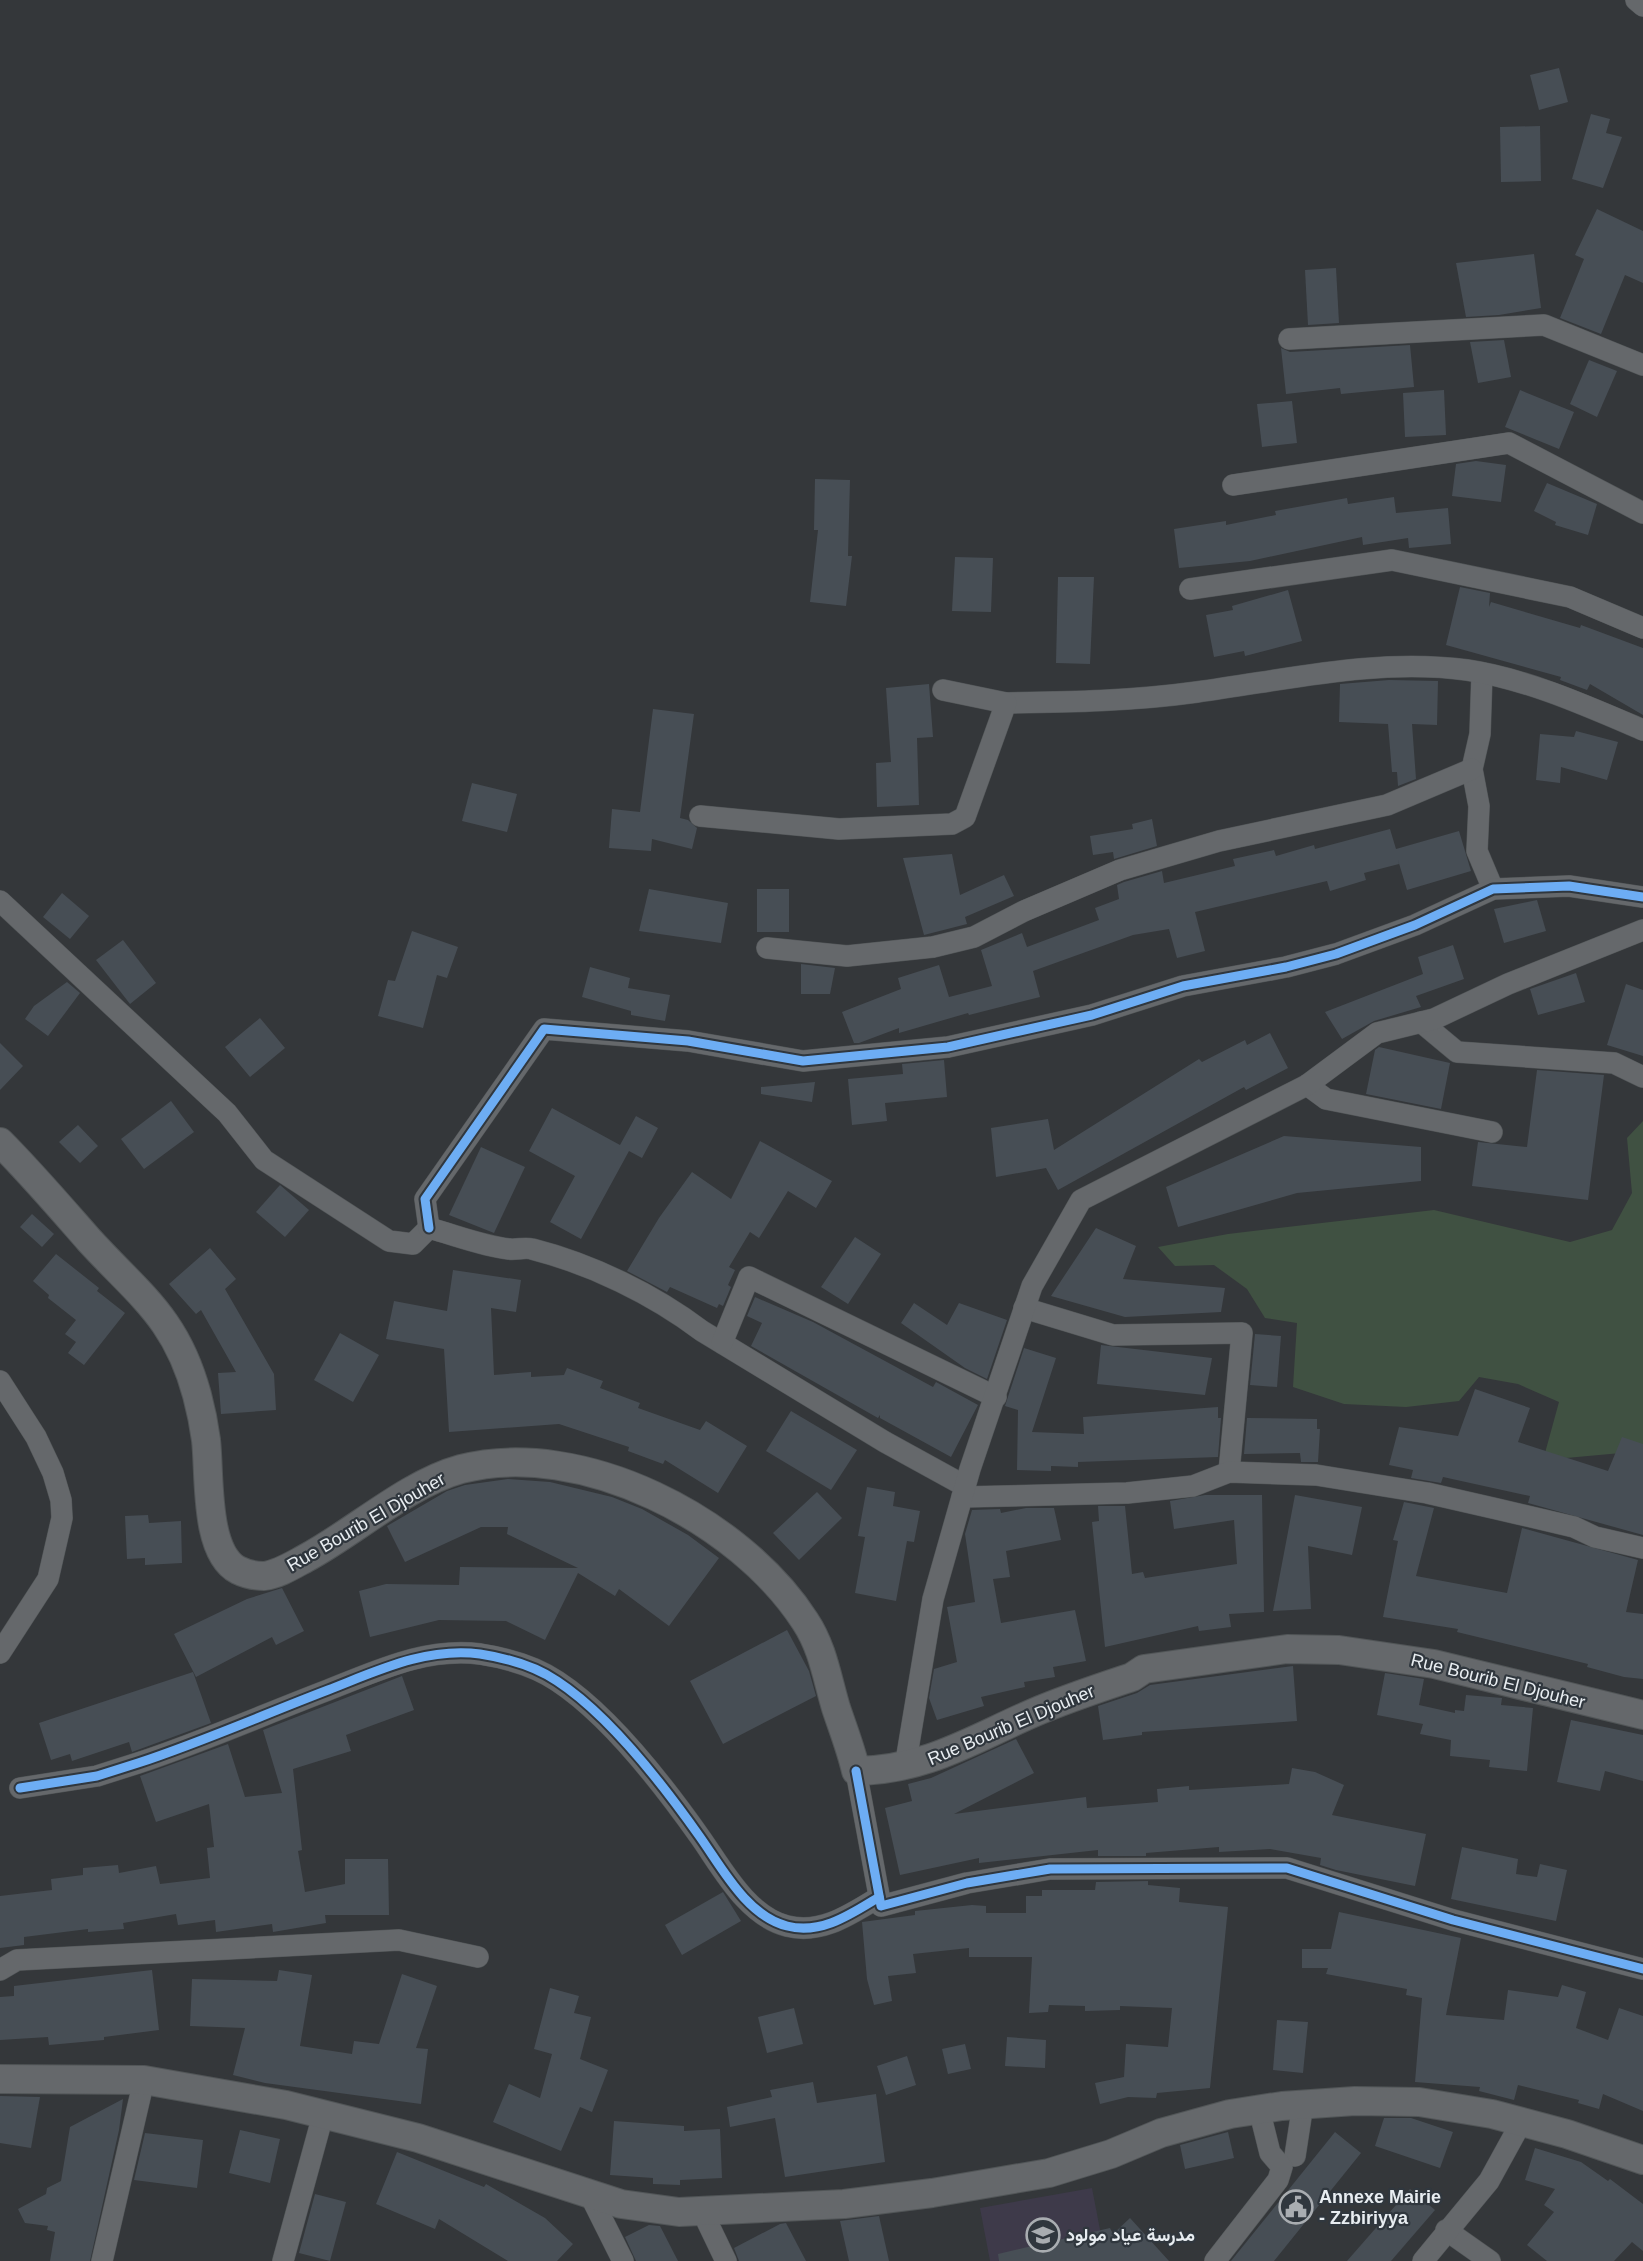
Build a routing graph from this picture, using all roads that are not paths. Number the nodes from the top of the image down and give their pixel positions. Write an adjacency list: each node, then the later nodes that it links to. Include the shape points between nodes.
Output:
1 (1636, 0): 2 (street)
2 (1643, 6)
3 (1289, 339): 4 (street, via 1544,325)
4 (1643, 365)
5 (1233, 485): 6 (street, via 1509,443)
6 (1643, 513)
7 (1190, 589): 8 (street, via 1392,560 1570,597)
8 (1643, 628)
9 (1482, 673): 11 (street, via 1422,666 1362,667 1139,699); 12 (street, via 1558,696); 13 (street, via 1480,734)
10 (943, 690): 11 (street)
11 (1006, 703): 14 (street, via 965,817 952,824 839,829)
12 (1643, 730)
13 (1472, 769): 15 (street, via 1479,806 1477,851); 19 (street, via 1387,805 1219,841 1120,870 1024,911 974,938 933,947 847,956)
14 (700, 816)
15 (1493, 890): 16 (street, via 1569,886); 25 (street, via 1347,951 1184,986 1092,1015 948,1047 803,1061 688,1041 544,1029 425,1199)
16 (1643, 897)
17 (0, 901): 25 (street, via 226,1113 264,1160 389,1241 412,1244)
18 (1643, 930): 20 (street)
19 (767, 948)
20 (1421, 1022): 21 (street, via 1456,1053 1614,1063); 22 (street, via 1377,1033)
21 (1643, 1077)
22 (1307, 1085): 23 (street, via 1326,1099); 26 (street, via 1080,1200 1041,1266)
23 (1492, 1132)
24 (0, 1142): 36 (main road, Rue Bourib El Djouher, via 166,1321 188,1367 202,1416 216,1533 226,1561 250,1575 265,1576 284,1570 391,1504 458,1470 516,1462 595,1473 694,1518 740,1550 777,1585 817,1641)
25 (429, 1228): 27 (street, via 510,1250 529,1248 597,1272 679,1314)
26 (1024, 1308): 29 (street); 30 (street, via 1113,1335 1242,1333)
27 (722, 1343): 29 (street, via 749,1277); 31 (street)
28 (0, 1381): 33 (street, via 36,1437 53,1473 62,1518 48,1580)
29 (996, 1397): 31 (street)
30 (1229, 1472): 31 (street, via 1192,1486 1127,1493); 32 (street, via 1316,1475 1403,1489 1574,1527 1595,1537)
31 (964, 1491): 35 (street, via 933,1599)
32 (1643, 1548)
33 (0, 1653)
34 (1643, 1715): 35 (main road, Rue Bourib El Djouher, via 1403,1658 1339,1650 1287,1649 1144,1669 1132,1677 1033,1713 944,1755)
35 (905, 1767): 36 (main road, Rue Bourib El Djouher)
36 (856, 1771): 38 (street)
37 (20, 1788): 38 (street, via 97,1776 138,1763 415,1659 455,1652 482,1655 527,1666 573,1693 655,1778 735,1886 765,1916 788,1926 817,1928)
38 (879, 1897): 40 (street, via 881,1906 967,1883 1050,1869 1287,1868 1453,1920)
39 (478, 1957): 41 (street, via 399,1940 17,1960)
40 (1643, 1969)
41 (0, 1970)
42 (0, 2079): 43 (main road)
43 (144, 2080): 46 (main road); 54 (street)
44 (1303, 2104): 45 (main road); 47 (main road, via 1419,2102); 48 (street)
45 (1259, 2109): 51 (main road, via 1161,2133 1049,2173 844,2204); 57 (street, via 1270,2152 1282,2167 1278,2180)
46 (323, 2115): 50 (main road, via 418,2138); 53 (street)
47 (1522, 2121): 49 (main road); 52 (street, via 1488,2181)
48 (1295, 2156)
49 (1643, 2160)
50 (591, 2195): 51 (main road, via 621,2204); 55 (street)
51 (702, 2211): 56 (street)
52 (1446, 2230): 58 (street); 59 (street)
53 (285, 2260)
54 (102, 2261)
55 (623, 2261)
56 (726, 2261)
57 (1215, 2261)
58 (1423, 2261)
59 (1490, 2261)

